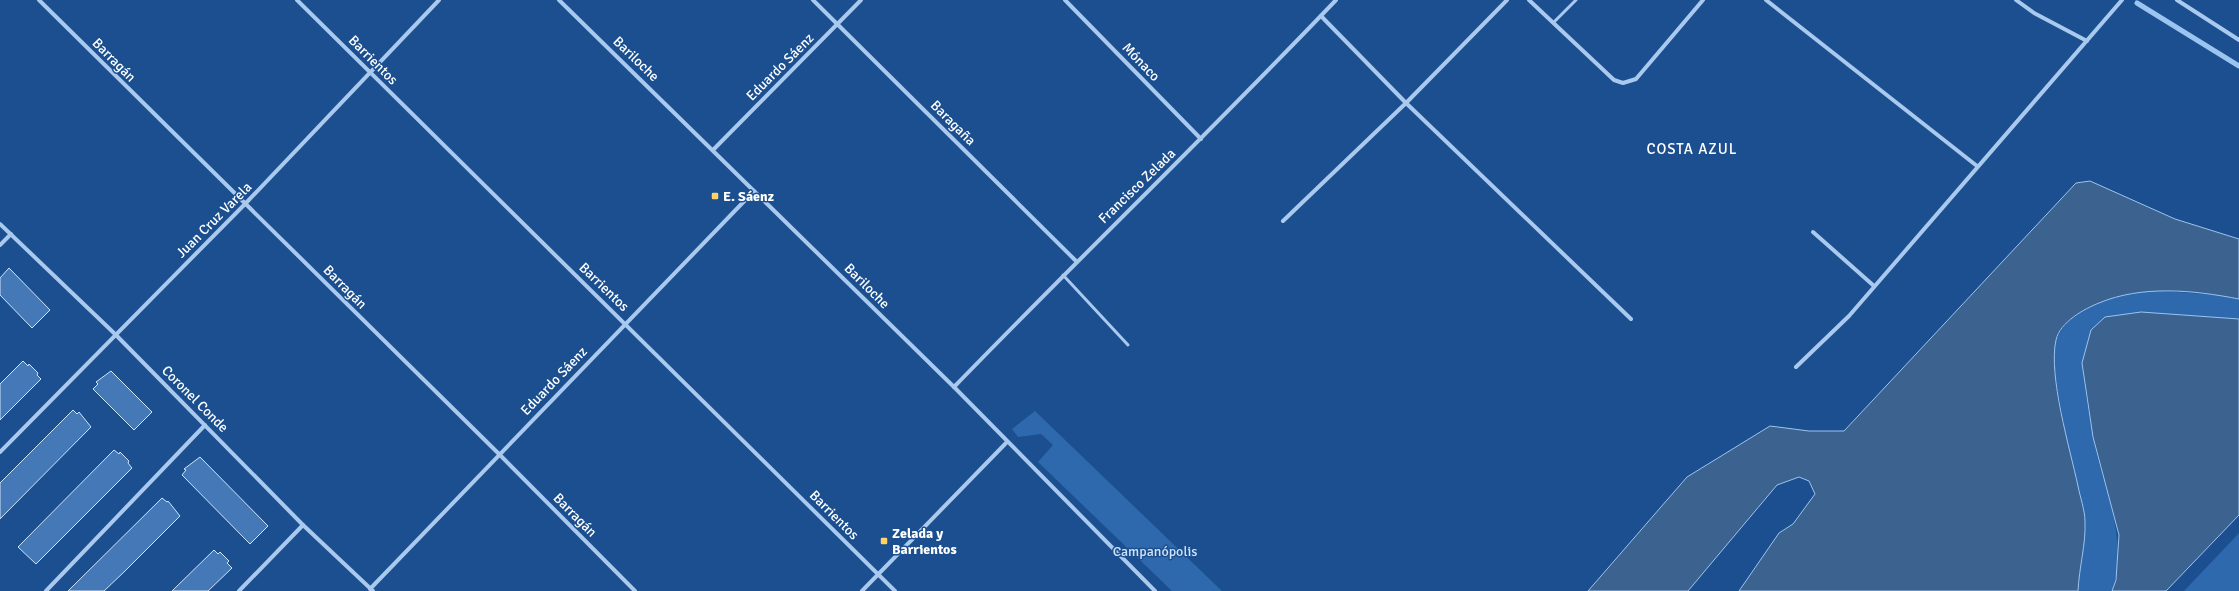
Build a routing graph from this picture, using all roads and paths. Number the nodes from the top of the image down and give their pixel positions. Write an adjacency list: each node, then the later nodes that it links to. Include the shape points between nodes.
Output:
1 (38, 0): 28 (street, Barragán)
2 (297, 0): 22 (street, Barrientos)
3 (439, 0): 22 (street, Juan Cruz Varela)
4 (559, 0): 25 (street, Bariloche)
5 (813, 0): 19 (street, Baragaña)
6 (862, 0): 19 (street, Eduardo Sáenz)
7 (1065, 0): 24 (street, Mónaco)
8 (1507, 0): 23 (street)
9 (1529, 0): 18 (street)
10 (1576, 0): 18 (lane)
11 (1703, 0): 18 (street, via 1631,82 1614,80)
12 (1766, 0): 26 (street)
13 (2016, 0): 21 (street, via 2034,13)
14 (2122, 0): 21 (street)
15 (2177, 0): 20 (street)
16 (1334, 1): 17 (street, Francisco Zelada)
17 (1321, 16): 23 (street); 24 (street, Francisco Zelada)
18 (1553, 22)
19 (838, 25): 25 (street, Eduardo Sáenz); 34 (street, Baragaña)
20 (2239, 40)
21 (2087, 41): 26 (street)
22 (371, 74): 28 (street, Juan Cruz Varela); 38 (street, Barrientos)
23 (1406, 103): 29 (street); 37 (street)
24 (1201, 139): 34 (street, Francisco Zelada)
25 (713, 150): 27 (street, Bariloche)
26 (1977, 166): 36 (street)
27 (754, 191): 38 (street, Eduardo Sáenz); 42 (street, Bariloche)
28 (245, 204): 39 (street, Juan Cruz Varela); 46 (street, Barragán)
29 (1283, 221)
30 (0, 224): 32 (street, Coronel Conde)
31 (1813, 232): 36 (street)
32 (11, 234): 33 (street); 39 (street, Coronel Conde)
33 (0, 245)
34 (1076, 261): 35 (street, Francisco Zelada)
35 (1063, 275): 40 (lane); 42 (street, Francisco Zelada)
36 (1874, 286): 41 (street, via 1849,316)
37 (1632, 319)
38 (625, 323): 46 (street, Eduardo Sáenz); 48 (street, Barrientos)
39 (115, 334): 43 (street, Coronel Conde); 45 (street, Juan Cruz Varela)
40 (1128, 345)
41 (1796, 367)
42 (954, 387): 44 (street, Bariloche)
43 (205, 425): 47 (street, Coronel Conde); 50 (street)
44 (1007, 442): 48 (street); 55 (street, Bariloche)
45 (0, 452)
46 (499, 454): 49 (street, Eduardo Sáenz); 52 (street, Barragán)
47 (303, 525): 49 (street, Coronel Conde); 51 (street)
48 (877, 573): 53 (street); 54 (street, Barrientos)
49 (371, 590)
50 (46, 591)
51 (239, 591)
52 (635, 591)
53 (862, 591)
54 (895, 591)
55 (1155, 591)

